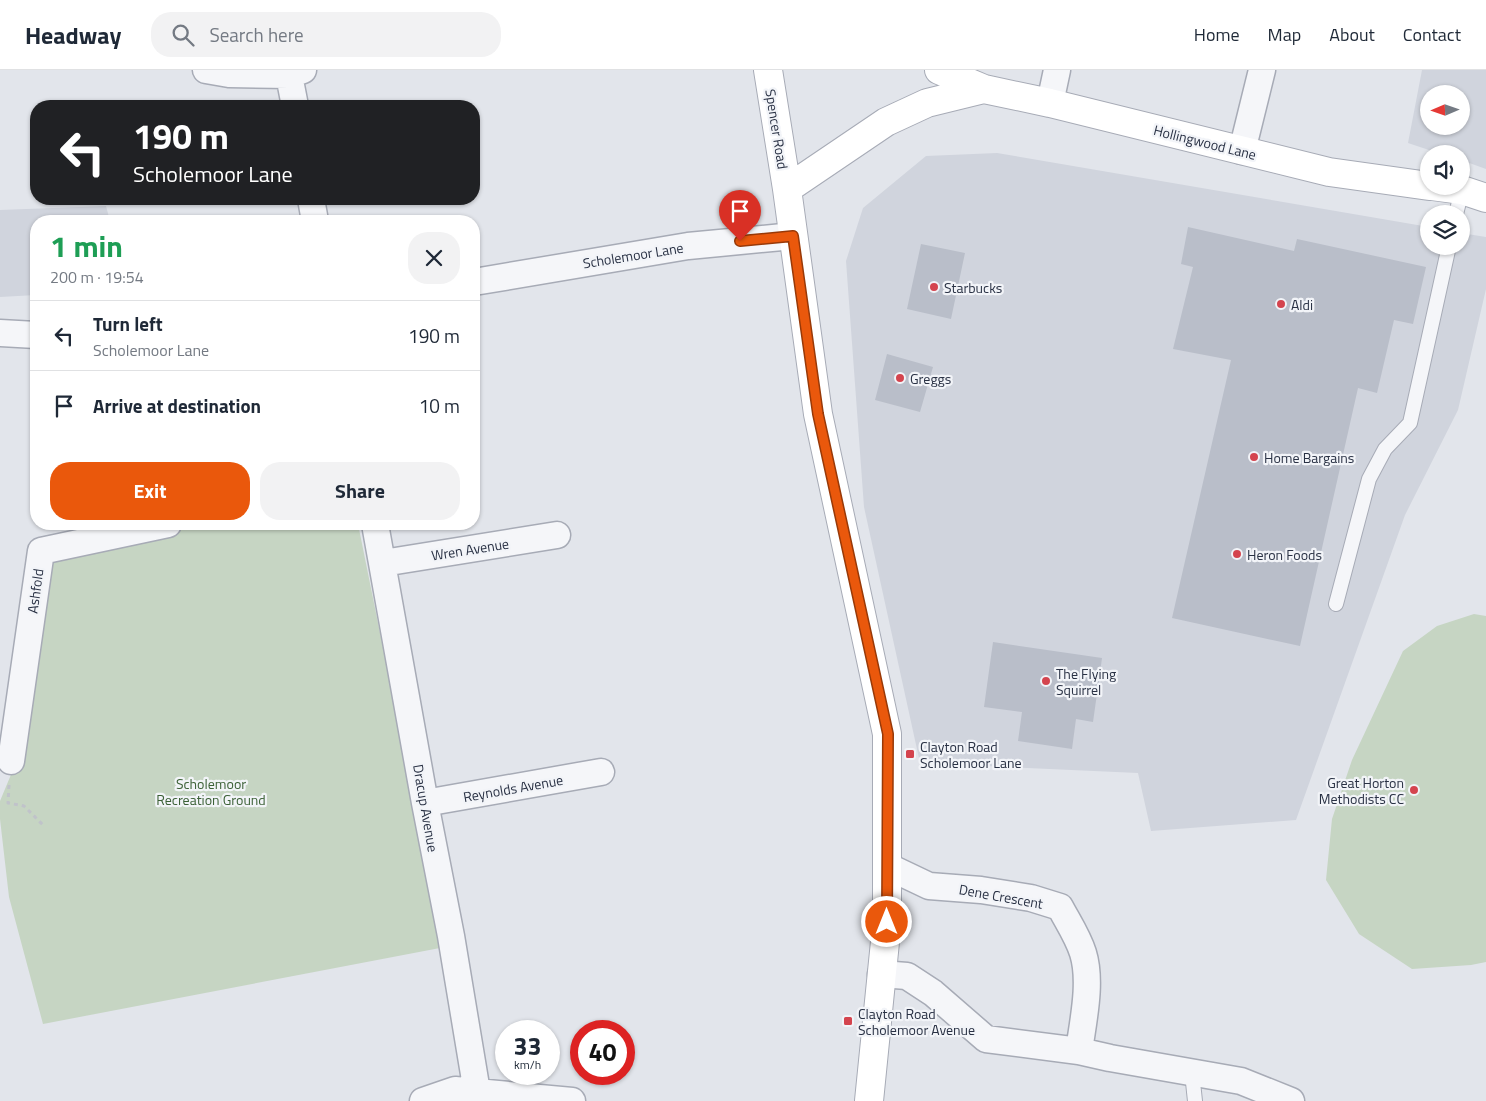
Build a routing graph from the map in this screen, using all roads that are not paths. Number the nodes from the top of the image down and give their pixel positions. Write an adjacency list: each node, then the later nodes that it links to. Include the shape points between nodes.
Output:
1 (206, 70): 6 (street, via 229,74)
2 (768, 70): 12 (street, Spencer Road)
3 (940, 70): 7 (street, Hollingwood Lane)
4 (1057, 70): 9 (street)
5 (1262, 70): 10 (street)
6 (294, 72): 8 (street)
7 (984, 89): 9 (street, Hollingwood Lane); 12 (street, Hollingwood Lane, via 927,103 886,122)
8 (295, 100)
9 (1050, 103): 10 (street, Hollingwood Lane)
10 (1242, 151): 11 (street, Hollingwood Lane, via 1329,172)
11 (1420, 185)
12 (787, 189): 15 (street, Spencer Road)
13 (1453, 195): 14 (street, Hollingwood Lane)
14 (1468, 201)
15 (793, 236): 17 (street, Scholemoor Lane, via 688,246); 28 (street, Spencer Road, via 818,414 888,734)
16 (1447, 255): 24 (lane, via 1410,423 1385,449 1368,479)
17 (480, 281)
18 (0, 334): 19 (street)
19 (30, 335)
20 (140, 530): 25 (street, Ashfold, via 41,551)
21 (376, 530): 23 (street, Dracup Avenue)
22 (557, 535): 23 (street, Wren Avenue)
23 (383, 562): 27 (street, Dracup Avenue)
24 (1336, 604)
25 (11, 761)
26 (601, 772): 27 (street, Reynolds Avenue)
27 (424, 803): 32 (street, Dracup Avenue, via 451,936)
28 (887, 866): 29 (street, Spencer Road, via 887,922); 30 (street, Dene Crescent, via 928,886 1031,898 1060,908 1083,952 1086,970)
29 (882, 974): 30 (street, via 907,976 933,993 986,1038); 35 (street, Spencer Road)
30 (1079, 1051): 31 (street)
31 (1192, 1073): 36 (lane); 37 (street, via 1241,1081)
32 (477, 1092): 33 (street, via 455,1090); 34 (street)
33 (423, 1101)
34 (572, 1101)
35 (869, 1101)
36 (1195, 1101)
37 (1291, 1101)

